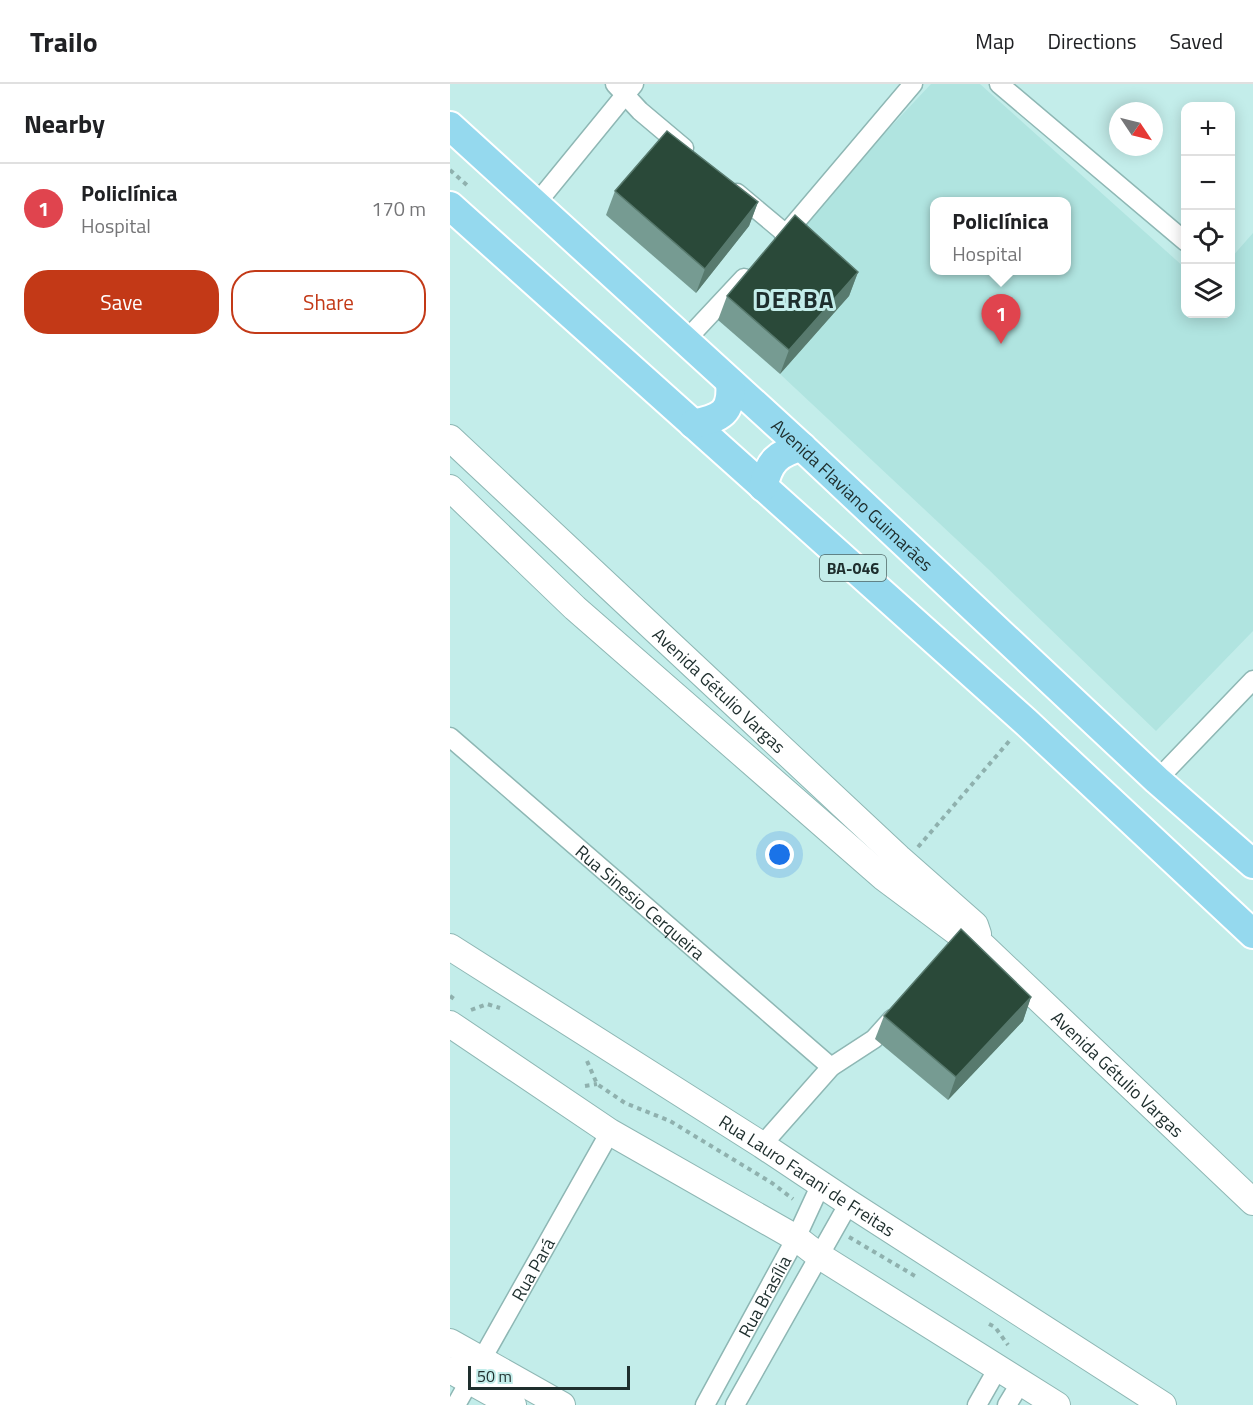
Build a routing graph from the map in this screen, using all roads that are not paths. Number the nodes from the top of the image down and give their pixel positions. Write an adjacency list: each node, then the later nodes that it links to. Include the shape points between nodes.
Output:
1 (913, 84): 9 (street)
2 (999, 84): 10 (street)
3 (624, 88): 5 (street, via 640,111); 7 (street)
4 (450, 126): 7 (main road, Avenida Flaviano Guimarães / BA-046)
5 (694, 157)
6 (722, 180): 9 (street)
7 (536, 204): 13 (main road, Avenida Flaviano Guimarães / BA-046)
8 (452, 213): 15 (main road, BA-046)
9 (786, 234): 11 (street)
10 (1181, 239)
11 (771, 250)
12 (755, 267): 13 (street)
13 (686, 340): 14 (main road, Avenida Flaviano Guimarães / BA-046)
14 (730, 382): 15 (main road, via 731,397 726,410); 17 (main road, Avenida Flaviano Guimarães / BA-046)
15 (693, 424): 18 (main road, BA-046)
16 (450, 438): 20 (street, Avenida Gétulio Vargas)
17 (802, 447): 18 (main road, via 775,459 767,469); 24 (main road, Avenida Flaviano Guimarães / BA-046)
18 (763, 487): 27 (main road, BA-046, via 1026,722)
19 (450, 488): 21 (street, Avenida Gétulio Vargas)
20 (602, 580): 21 (street); 26 (street, Avenida Gétulio Vargas)
21 (575, 608): 26 (street, Avenida Gétulio Vargas)
22 (1253, 680): 24 (street)
23 (450, 737): 31 (street, Rua Sinesio Cerqueira)
24 (1157, 780): 25 (main road, Avenida Flaviano Guimarães / BA-046)
25 (1253, 864)
26 (895, 866): 35 (street, Avenida Gétulio Vargas, via 969,940)
27 (1253, 934)
28 (450, 947): 33 (street, Rua Lauro Farani de Freitas)
29 (906, 1004): 31 (street, via 874,1039)
30 (450, 1024): 32 (street)
31 (831, 1067): 33 (street)
32 (610, 1132): 37 (street); 41 (street, Rua Pará)
33 (762, 1145): 34 (street, Rua Lauro Farani de Freitas)
34 (821, 1184): 36 (street, Rua Lauro Farani de Freitas); 37 (street, Rua Brasília)
35 (1253, 1202)
36 (849, 1203): 38 (street, Rua Brasília); 51 (street, Rua Lauro Farani de Freitas)
37 (796, 1238): 38 (street); 46 (street, Rua Brasília)
38 (818, 1255): 40 (street); 47 (street, Rua Brasília)
39 (450, 1342): 41 (street)
40 (998, 1368): 42 (street); 48 (street)
41 (466, 1370): 43 (street, Rua Pará); 44 (street); 45 (street)
42 (1021, 1382): 49 (street); 50 (street)
43 (456, 1405)
44 (513, 1405)
45 (562, 1405)
46 (705, 1405)
47 (735, 1405)
48 (977, 1405)
49 (1007, 1405)
50 (1057, 1405)
51 (1163, 1405)

